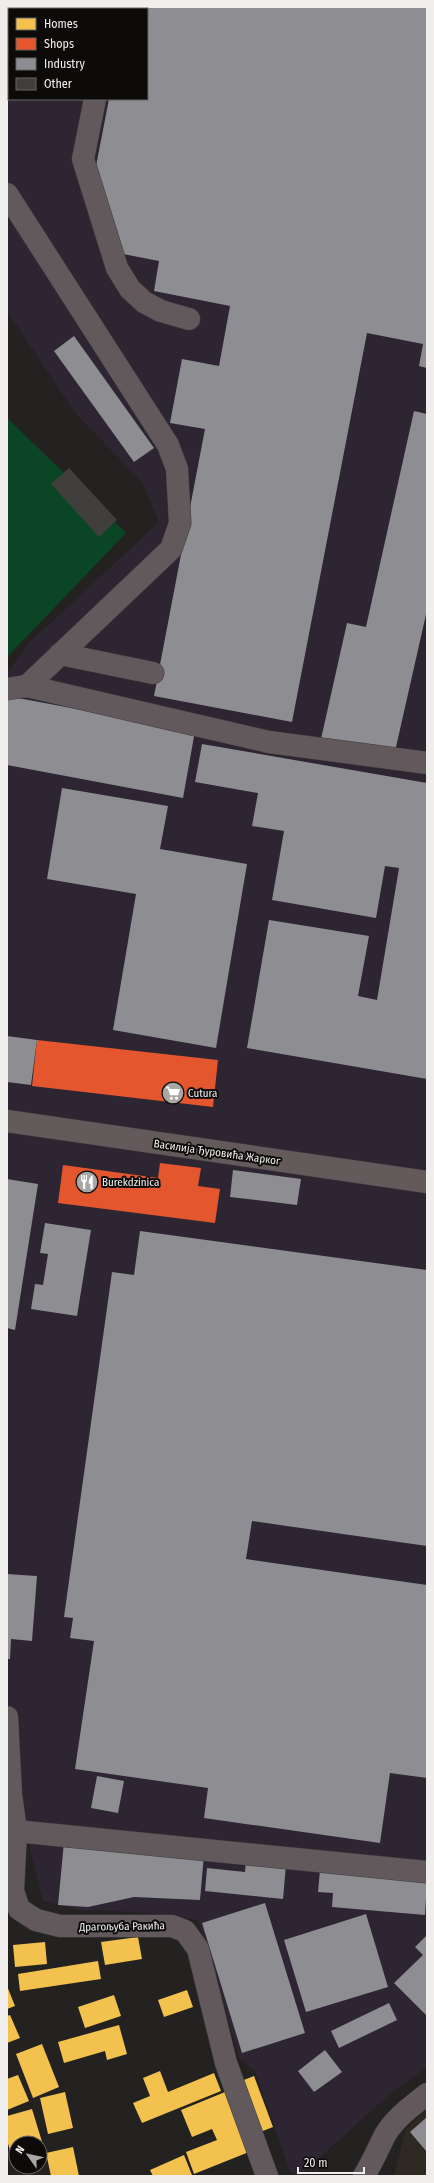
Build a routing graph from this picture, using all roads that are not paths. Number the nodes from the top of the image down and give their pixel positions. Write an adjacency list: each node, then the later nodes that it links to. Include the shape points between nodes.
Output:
1 (95, 100): 3 (street, via 83,159 116,268 130,289 144,302 161,311)
2 (7, 194): 4 (street, via 168,445 177,469 180,523 171,549)
3 (189, 319)
4 (60, 654): 5 (street); 6 (street)
5 (153, 673)
6 (17, 687): 7 (street, via 269,742)
7 (427, 763)
8 (7, 1120): 9 (main road, Василија Ђуровића Жарког)
9 (427, 1182)
10 (7, 1717): 11 (street, Драгољуба Ракића)
11 (16, 1831): 12 (street); 14 (street, Драгољуба Ракића, via 13,1891 15,1901 26,1915 50,1925 66,1927 172,1926 185,1931 198,1949 226,2063)
12 (427, 1872)
13 (427, 2094): 15 (street, via 406,2110 386,2134)
14 (267, 2176)
15 (364, 2176)

